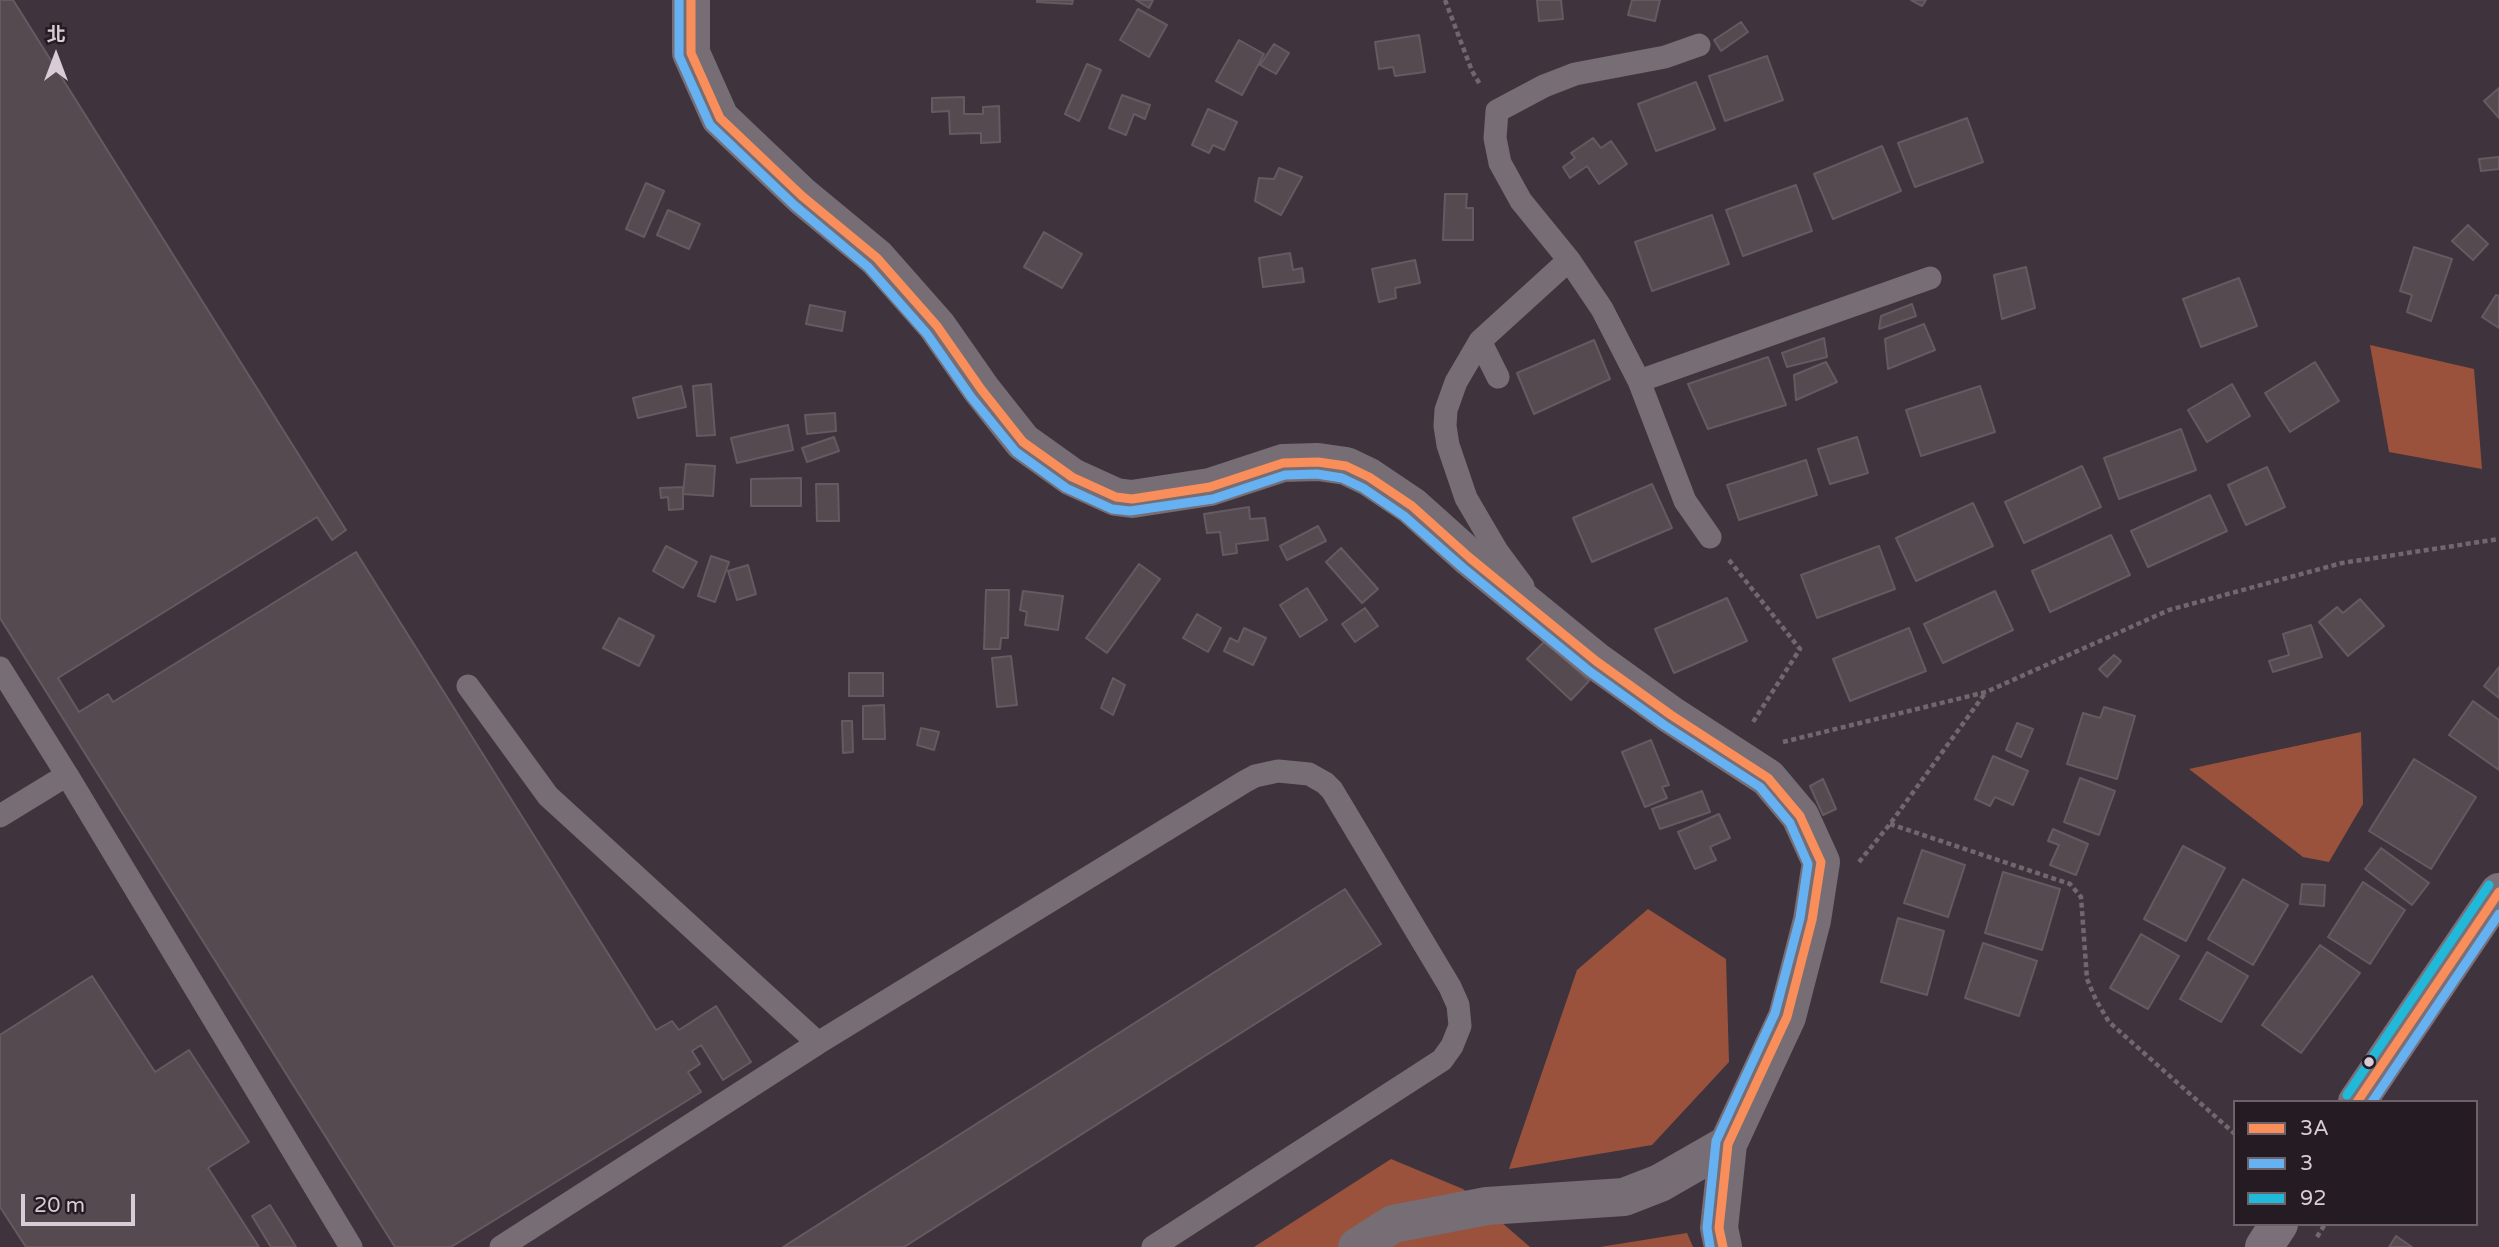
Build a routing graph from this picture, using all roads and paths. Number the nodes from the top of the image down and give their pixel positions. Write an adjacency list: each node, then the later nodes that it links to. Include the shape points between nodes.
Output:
1 (691, 0): 12 (street, via 691,53 720,118 802,196 877,258 937,326 1023,442 1072,477 1102,492 1132,499 1210,487 1283,463 1346,466 1412,506)
2 (1445, 0): 4 (path, via 1472,71)
3 (1699, 46): 4 (lane, via 1567,76)
4 (1497, 111): 5 (lane, via 1495,138 1500,163 1521,201)
5 (1569, 260): 7 (lane); 9 (lane, via 1602,309)
6 (1930, 278): 9 (lane)
7 (1480, 341): 8 (lane); 12 (lane, via 1446,410 1448,445 1466,498 1497,551)
8 (1498, 377)
9 (1639, 381): 10 (lane, via 1685,501)
10 (1710, 537): 16 (path, via 1800,649)
11 (2499, 539): 15 (path, via 2342,563 2169,610)
12 (1547, 619): 16 (street, via 1596,661)
13 (0, 668): 17 (lane)
14 (468, 686): 22 (lane, via 548,796)
15 (1986, 692): 16 (path); 19 (path)
16 (1732, 755): 25 (street, via 1768,778 1800,816 1821,862 1812,920 1787,1017)
17 (67, 775): 18 (lane); 27 (lane)
18 (0, 816)
19 (1890, 824): 20 (path); 24 (path, via 2070,884 2081,897 2087,979 2109,1023)
20 (1855, 867)
21 (2499, 892): 23 (main road)
22 (818, 1043): 28 (lane); 29 (lane, via 1255,776 1288,771 1318,778 1332,790 1450,986 1460,1026 1442,1060)
23 (2358, 1100)
24 (2233, 1132)
25 (1728, 1144): 30 (street, via 1660,1183 1624,1197 1487,1206 1394,1224); 31 (street, via 1719,1228)
26 (2278, 1226): 32 (main road)
27 (351, 1247)
28 (501, 1247)
29 (1153, 1247)
30 (1357, 1247)
31 (1723, 1247)
32 (2264, 1247)

